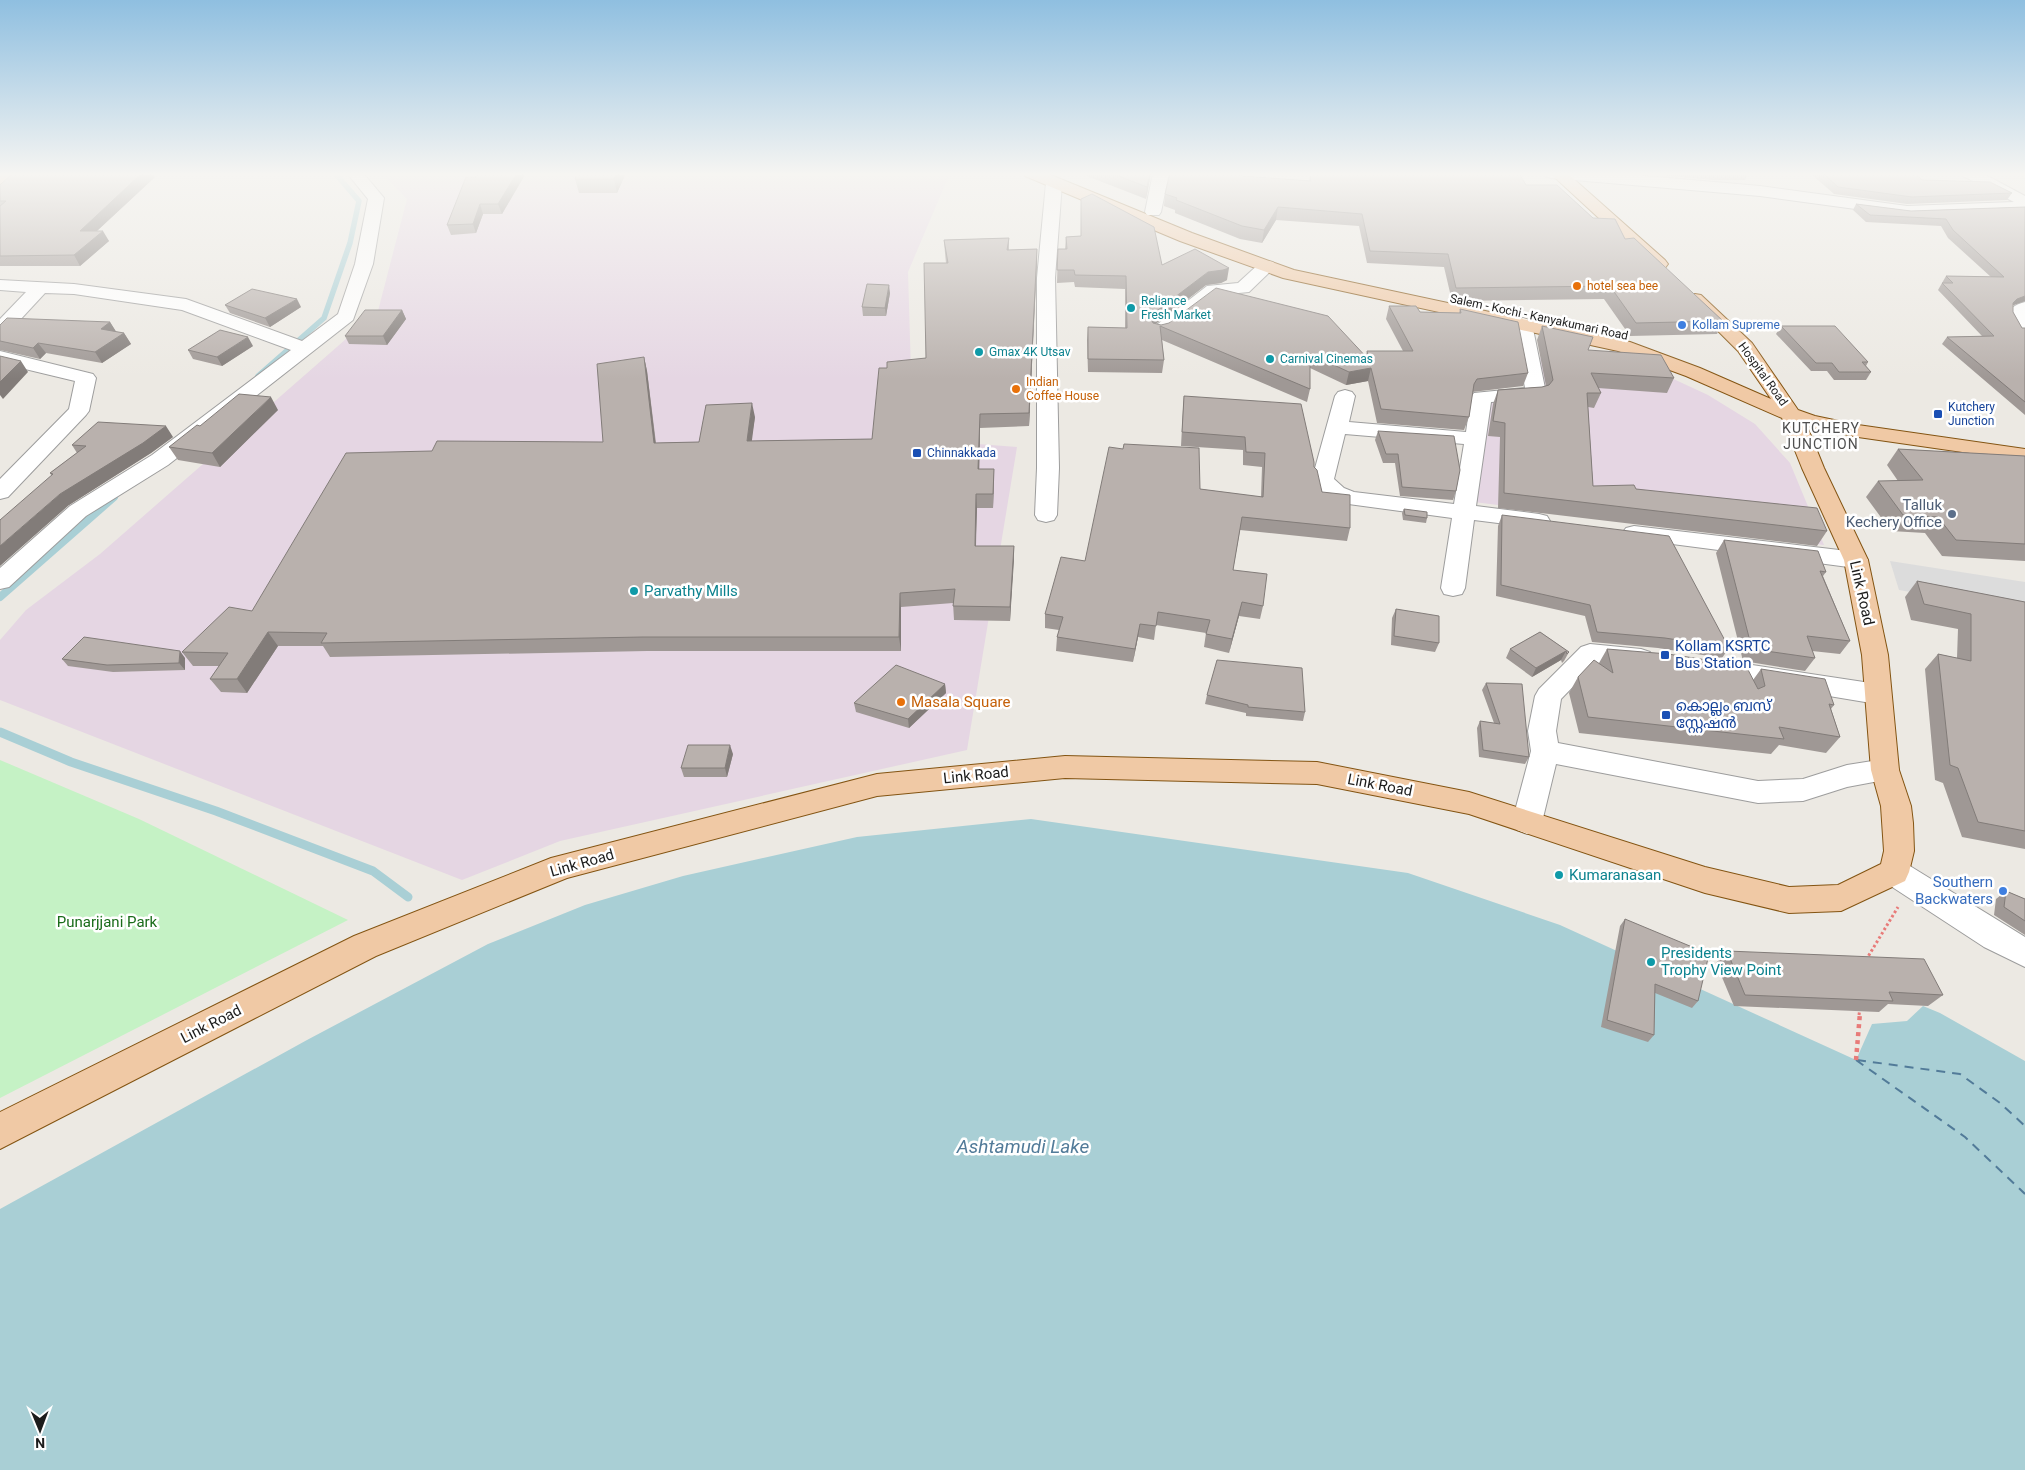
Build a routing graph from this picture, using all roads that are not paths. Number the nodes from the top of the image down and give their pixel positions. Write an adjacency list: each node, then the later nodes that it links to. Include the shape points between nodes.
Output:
1 (368, 242): 14 (street, via 346,316)
2 (1050, 242): 29 (street, via 1046,278)
3 (1199, 242): 6 (main road, Salem - Kochi - Kanyakumari Road)
4 (1229, 242): 17 (main road, Salem - Kochi - Kanyakumari Road, via 1318,271 1645,340)
5 (1633, 242): 17 (main road, Hospital Road, via 1745,346)
6 (1267, 266): 10 (main road, Salem - Kochi - Kanyakumari Road, via 1332,285); 12 (street, via 1243,288 1212,290)
7 (0, 284): 8 (street)
8 (41, 287): 11 (street); 14 (street, via 186,305)
9 (2025, 308): 13 (street, via 2018,312 2018,319)
10 (1523, 324): 16 (main road, Salem - Kochi - Kanyakumari Road, via 1623,346); 23 (street, via 1536,393 1481,397)
11 (0, 330)
12 (1159, 330)
13 (2025, 330)
14 (305, 349): 33 (street, via 160,460 78,511)
15 (0, 357): 27 (street, via 86,378 79,411)
16 (1693, 372): 19 (main road, Salem - Kochi - Kanyakumari Road, via 1771,407); 26 (main road, via 1761,416)
17 (1775, 389): 19 (main road, Salem - Kochi - Kanyakumari Road)
18 (1345, 396): 21 (street)
19 (1795, 406): 22 (main road, Salem - Kochi - Kanyakumari Road, via 1810,421); 26 (main road, Link Road)
20 (1833, 408): 24 (main road, via 1881,419)
21 (1336, 427): 23 (street); 28 (street, via 1323,479 1328,487 1354,499)
22 (1903, 438): 25 (main road, Salem - Kochi - Kanyakumari Road); 26 (main road, via 1839,440)
23 (1476, 439): 28 (street)
24 (2025, 439)
25 (2025, 455)
26 (1809, 458): 32 (main road, Link Road)
27 (0, 492)
28 (1463, 512): 30 (street); 34 (street)
29 (1046, 515)
30 (1561, 524)
31 (1610, 530): 32 (street)
32 (1856, 560): 35 (main road, Link Road, via 1875,655)
33 (0, 581)
34 (1453, 588)
35 (1877, 694): 36 (street, via 1677,662 1590,653 1548,696 1542,730); 37 (main road, Link Road)
36 (1546, 751): 37 (street, via 1758,792 1803,790 1847,776); 38 (street)
37 (1885, 770): 39 (main road, via 1898,823 1899,851)
38 (1527, 822): 39 (main road, Link Road, via 1706,880 1789,900 1841,898); 41 (main road, Link Road, via 1469,802 1317,773 1064,767 877,785 562,866 365,946)
39 (1894, 872): 40 (street)
40 (2025, 953)
41 (0, 1131)

